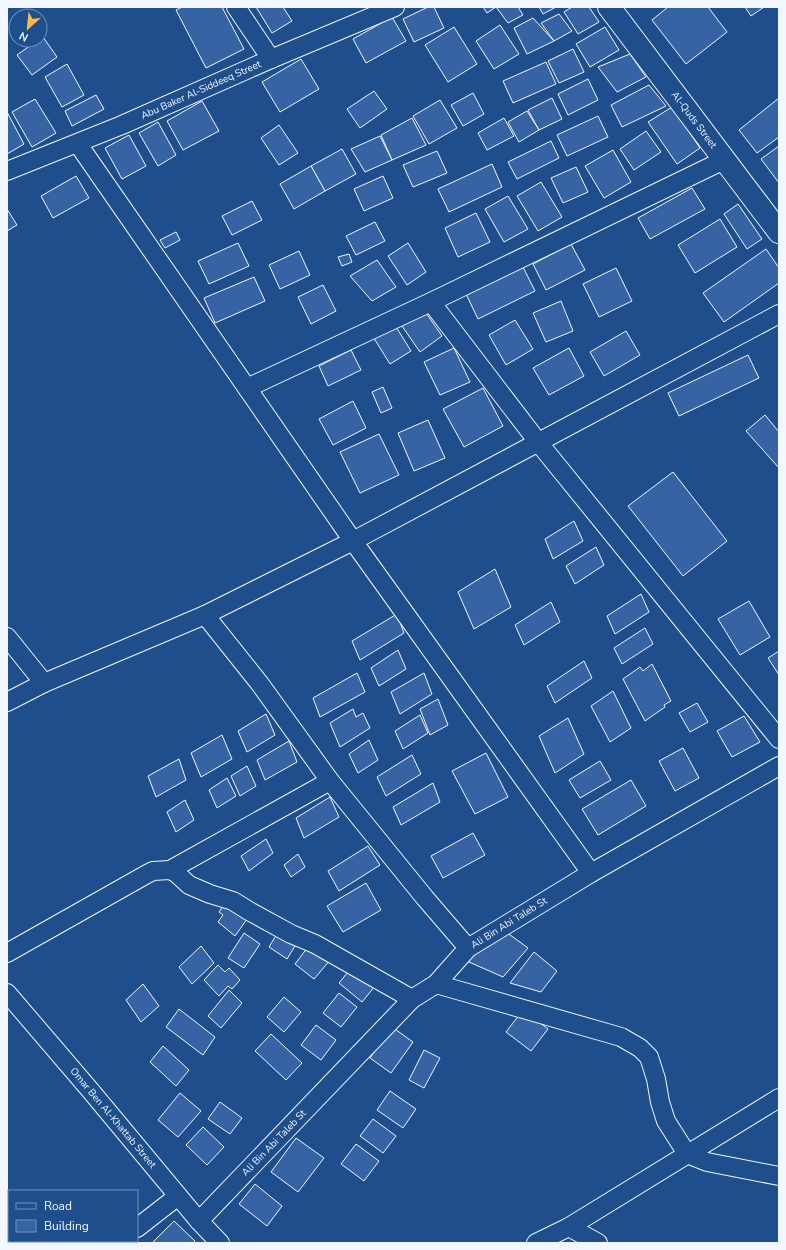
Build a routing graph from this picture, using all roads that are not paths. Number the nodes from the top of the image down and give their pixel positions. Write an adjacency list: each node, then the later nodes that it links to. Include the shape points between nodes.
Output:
1 (236, 7): 4 (street)
2 (395, 7): 4 (street, Abu Baker Al-Siddeeq Street)
3 (609, 7): 6 (main road, Al-Quds Street)
4 (271, 59): 5 (street, Abu Baker Al-Siddeeq Street)
5 (78, 144): 7 (street, Abu Baker Al-Siddeeq Street); 11 (street)
6 (724, 160): 8 (main road, Al-Quds Street); 9 (street)
7 (7, 171)
8 (779, 232)
9 (431, 302): 11 (street); 12 (street)
10 (779, 314): 12 (street)
11 (247, 388): 13 (street)
12 (538, 442): 13 (street); 18 (street)
13 (353, 541): 14 (street); 22 (street)
14 (205, 615): 16 (street); 20 (street, via 260,684)
15 (7, 637): 16 (street)
16 (44, 683): 17 (street)
17 (7, 702)
18 (779, 739)
19 (779, 766): 22 (street, Ali Bin Abi Taleb St)
20 (330, 781): 21 (street); 23 (street)
21 (170, 870): 24 (street, via 147,874); 26 (street, via 189,885 233,901)
22 (591, 873): 23 (street, Ali Bin Abi Taleb St)
23 (468, 948): 25 (street, Ali Bin Abi Taleb St)
24 (7, 953)
25 (436, 984): 26 (street, Ali Bin Abi Taleb St); 29 (street, via 622,1037 640,1048 649,1057 666,1122)
26 (412, 999): 32 (street, Ali Bin Abi Taleb St)
27 (10, 1003): 31 (street, Omar Ben Al-Khattab Street, via 90,1090)
28 (779, 1098): 29 (street)
29 (687, 1154): 30 (street, via 707,1162); 34 (street)
30 (779, 1176)
31 (178, 1196): 32 (street, Omar Ben Al-Khattab Street); 33 (street)
32 (199, 1221): 35 (street, Omar Ben Al-Khattab Street)
33 (138, 1227)
34 (569, 1227): 36 (street); 37 (street)
35 (220, 1243)
36 (536, 1243)
37 (598, 1243)

